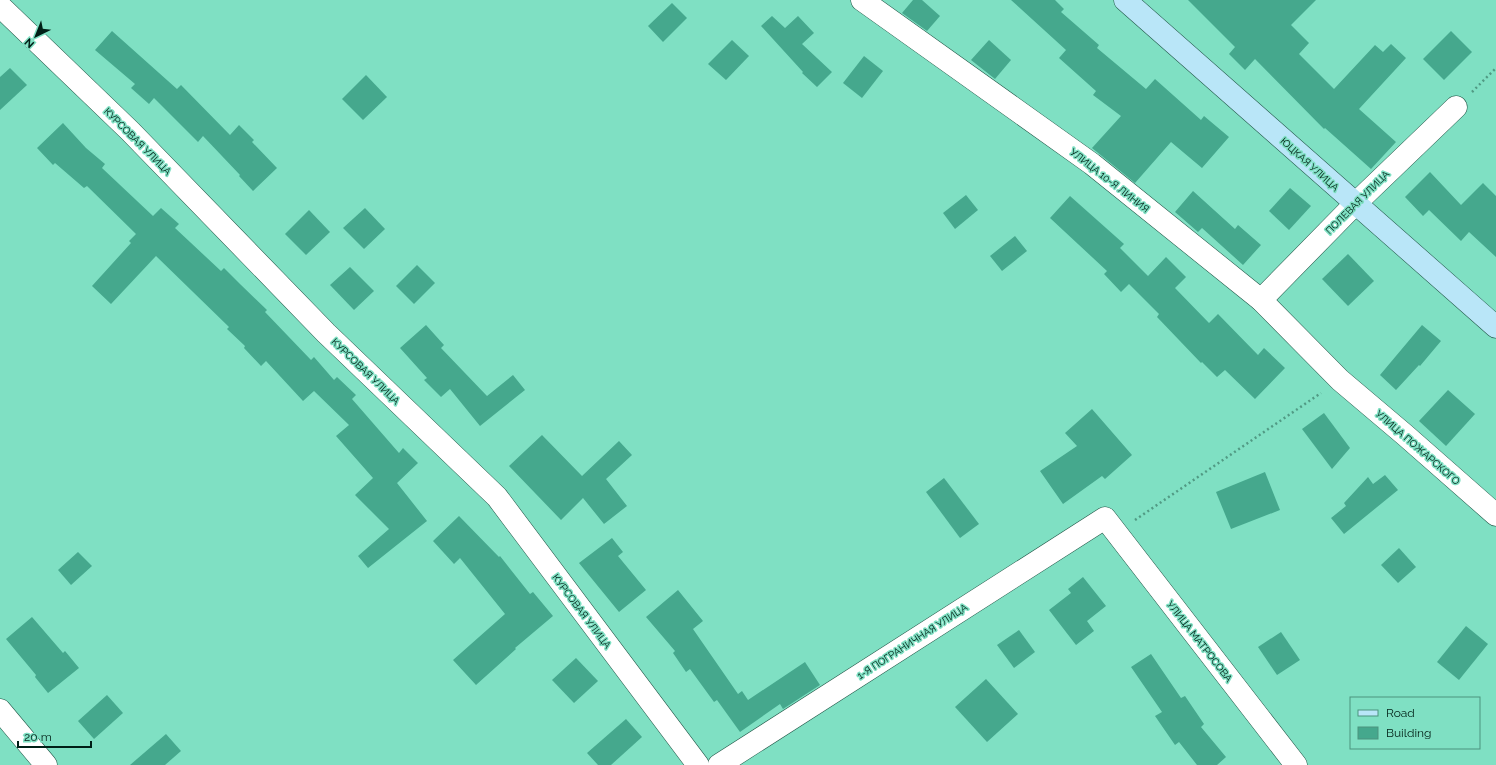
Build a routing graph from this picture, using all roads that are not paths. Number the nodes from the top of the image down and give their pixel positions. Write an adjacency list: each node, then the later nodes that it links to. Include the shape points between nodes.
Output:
1 (862, 0): 6 (street, УЛИЦА 10-Я ЛИНИЯ, via 1092,164)
2 (1125, 0): 5 (main road, ЮЦКАЯ УЛИЦА)
3 (0, 6): 13 (street, КУРСОВАЯ УЛИЦА, via 130,131 326,333 497,497)
4 (1456, 107): 5 (street, ПОЛЕВАЯ УЛИЦА)
5 (1355, 204): 6 (street, ПОЛЕВАЯ УЛИЦА); 7 (main road, ЮЦКАЯ УЛИЦА)
6 (1261, 300): 8 (street, УЛИЦА 10-Я ЛИНИЯ)
7 (1496, 327)
8 (1340, 380): 9 (street, УЛИЦА ПОЖАРСКОГО)
9 (1496, 515)
10 (1110, 525): 14 (street, 1-Я ПОГРАНИЧНАЯ УЛИЦА); 15 (street, УЛИЦА МАТРОСОВА)
11 (0, 710): 12 (street)
12 (46, 765)
13 (698, 765)
14 (719, 765)
15 (1296, 765)

